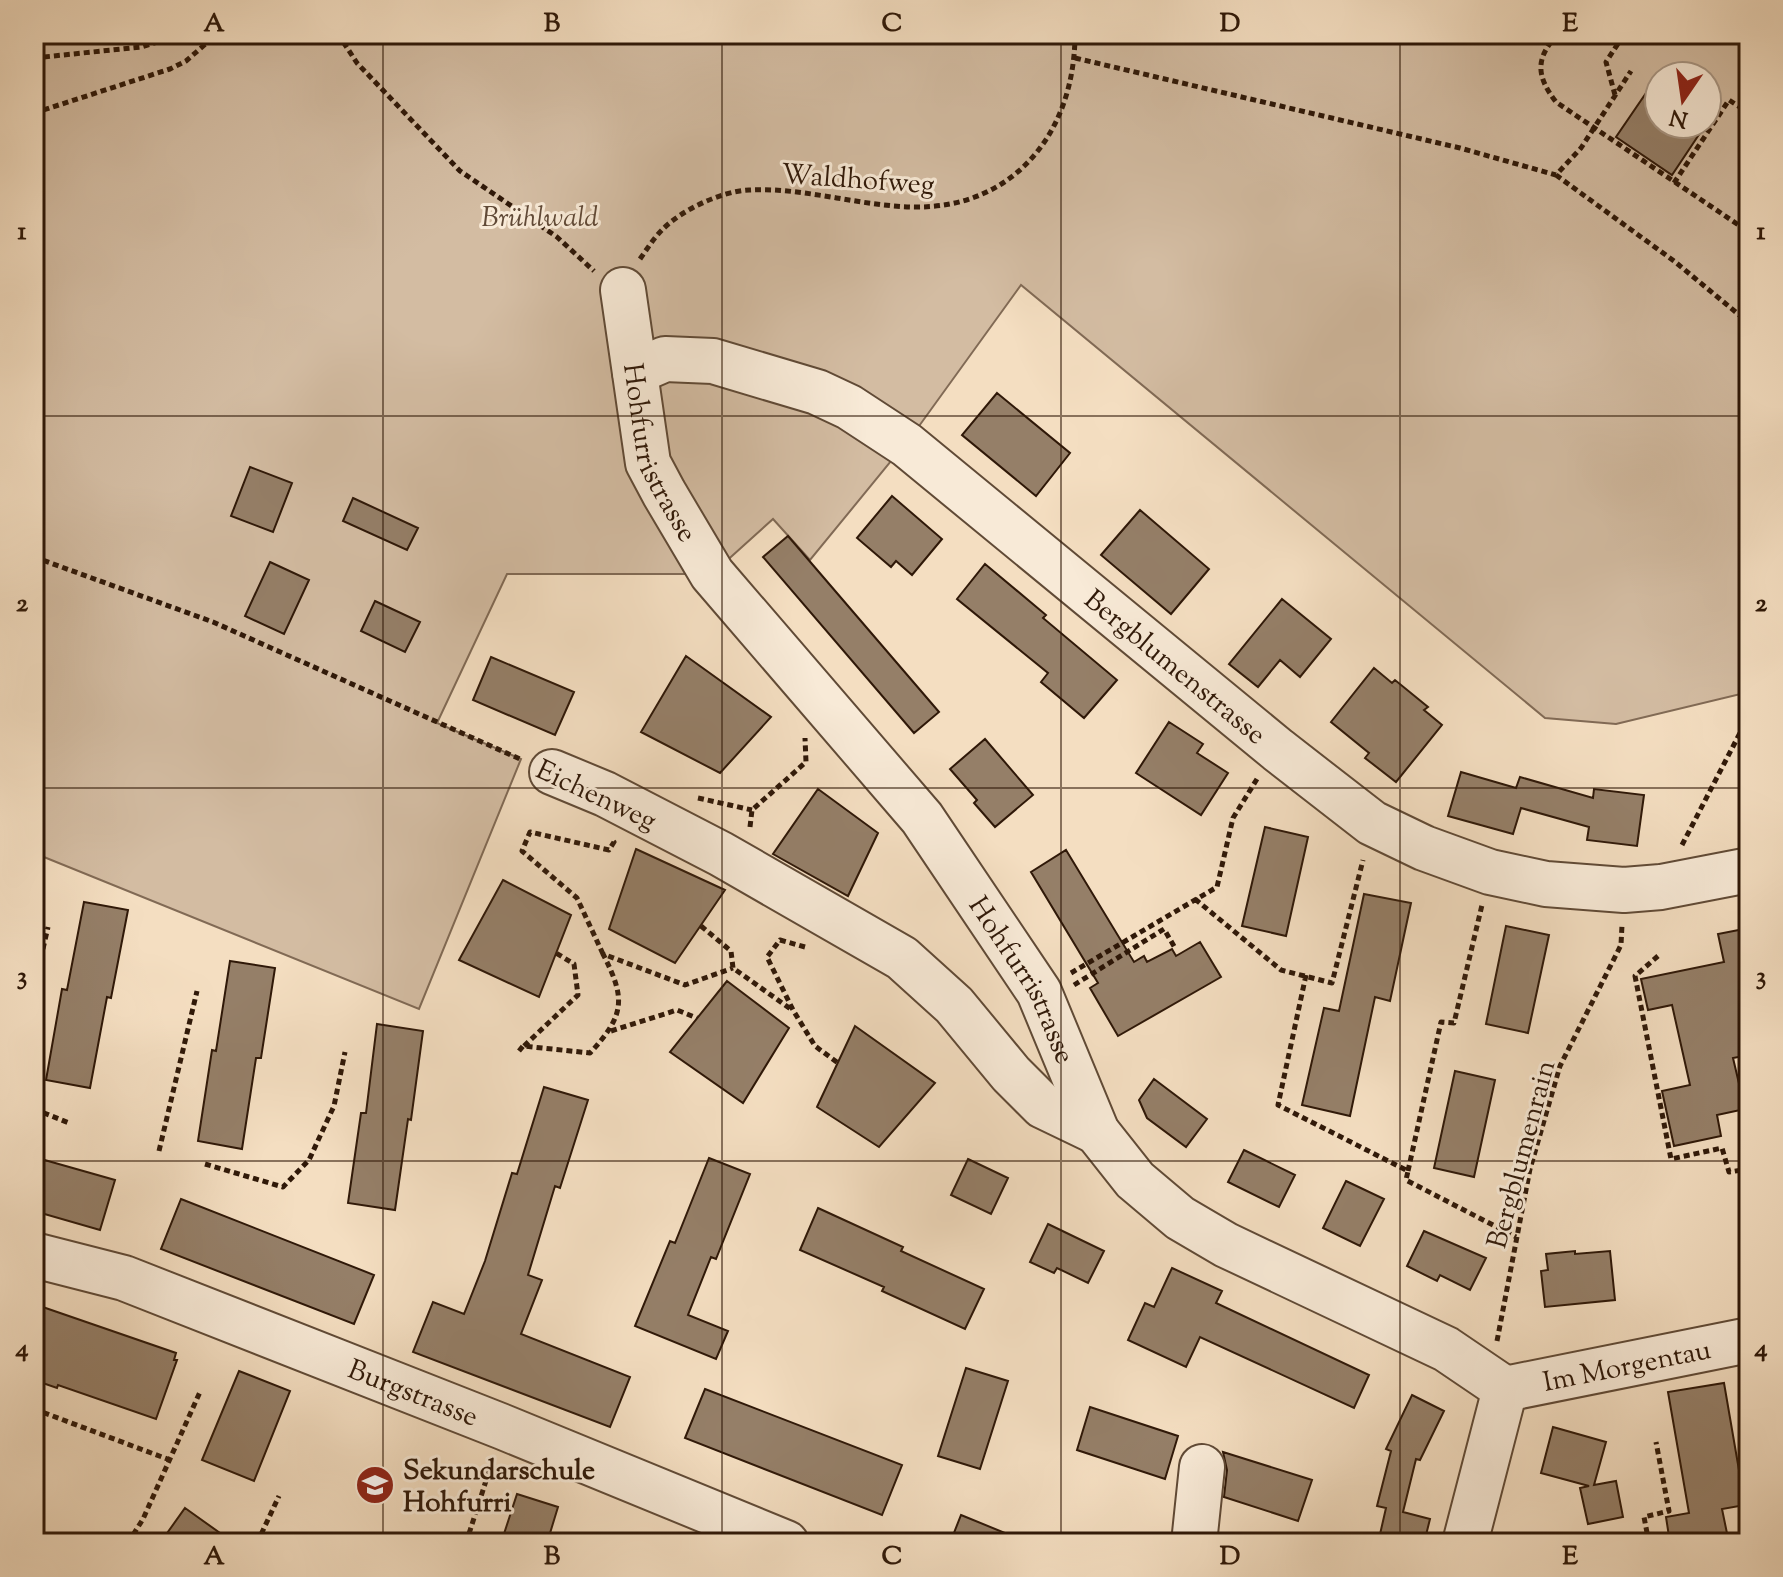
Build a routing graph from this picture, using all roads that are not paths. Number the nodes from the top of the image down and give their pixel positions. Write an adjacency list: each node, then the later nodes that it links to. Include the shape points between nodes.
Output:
1 (623, 290): 2 (street, Hohfurristrasse)
2 (635, 372): 4 (street, Bergblumenstrasse, via 665,359 713,361 849,407 907,445 1372,823 1424,848 1490,872 1546,884 1642,888); 5 (street, Hohfurristrasse, via 648,463 712,574 922,818 1039,992)
3 (552, 772): 5 (street, Eichenweg, via 721,854 902,958 954,1005 1043,1106)
4 (1749, 870)
5 (1097, 1132): 8 (street, Hohfurristrasse, via 1135,1180 1180,1218 1446,1349)
6 (34, 1255): 10 (street, Burgstrasse, via 124,1278)
7 (1749, 1340): 8 (street, Im Morgentau)
8 (1505, 1389): 12 (street)
9 (1202, 1467): 11 (street)
10 (786, 1543)
11 (1194, 1543)
12 (1465, 1543)

